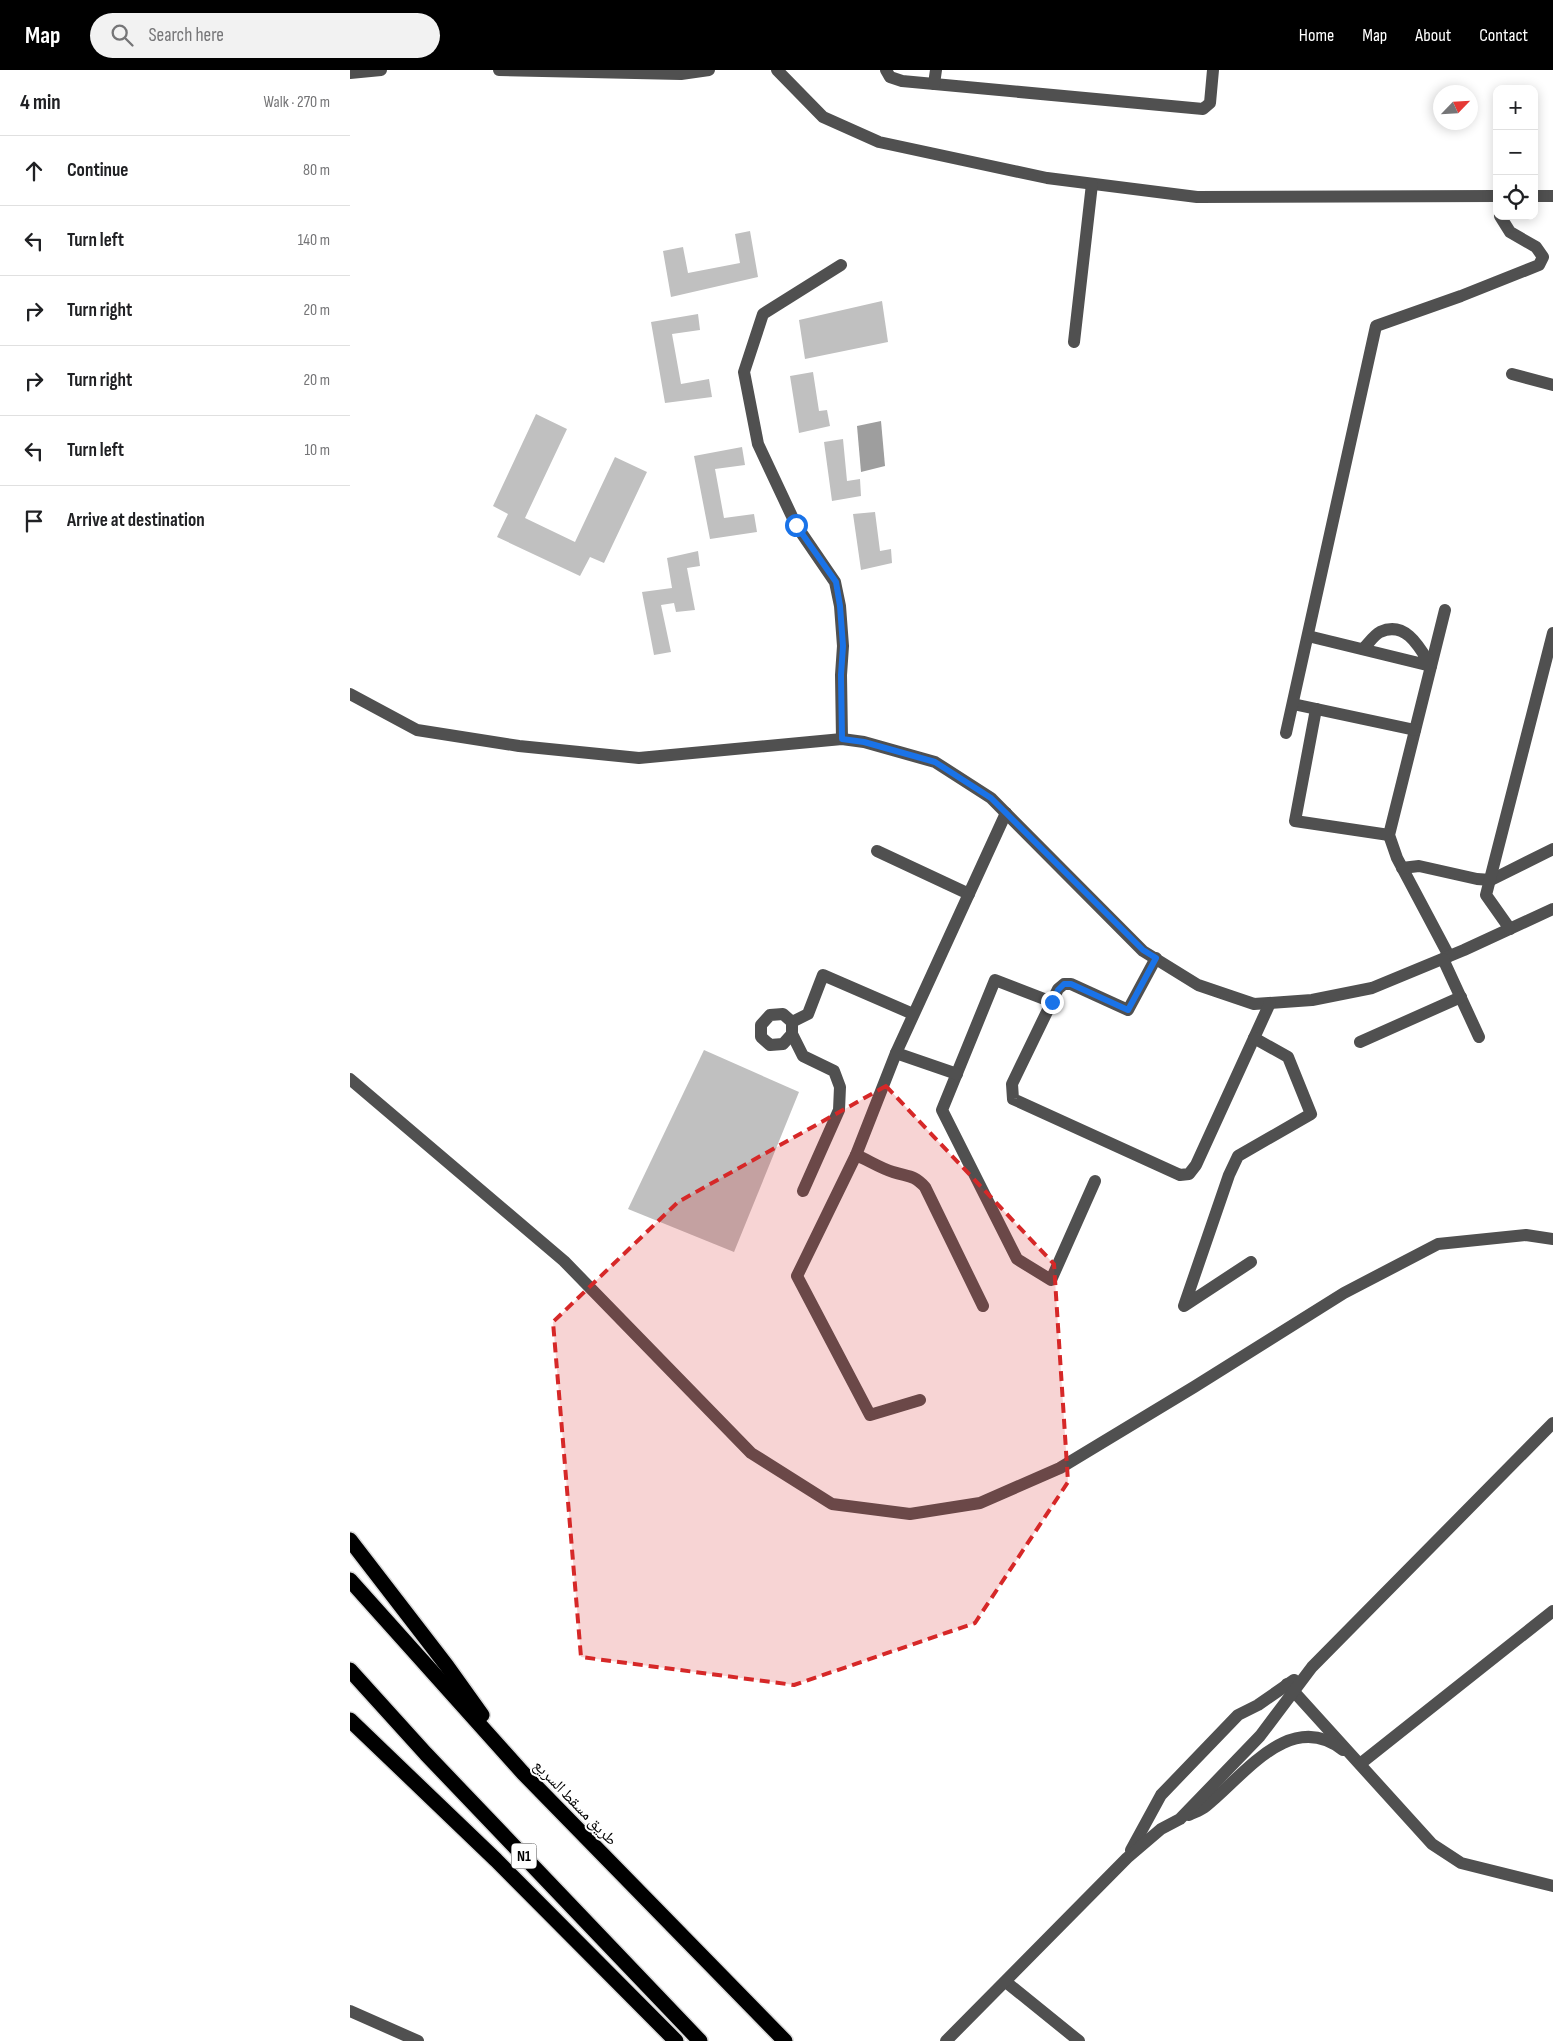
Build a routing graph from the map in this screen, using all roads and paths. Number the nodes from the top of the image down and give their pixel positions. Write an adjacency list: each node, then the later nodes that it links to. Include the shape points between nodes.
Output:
1 (381, 70): 8 (street)
2 (499, 70): 3 (street, via 682,74)
3 (710, 70)
4 (777, 70): 10 (street, via 823,117 879,142 1047,178)
5 (886, 70): 9 (street, via 894,79)
6 (936, 70): 9 (street)
7 (1213, 70): 9 (street, via 1210,103 1203,109)
8 (350, 73)
9 (934, 84)
10 (1092, 184): 13 (street, via 1197,197); 16 (street)
11 (1538, 196): 12 (street)
12 (1553, 196)
13 (1493, 198)
14 (1502, 220): 21 (street, via 1510,232 1536,246 1543,257 1539,265 1376,326)
15 (841, 265): 29 (street, via 763,314 744,372 758,444 796,525 836,582 843,646)
16 (1074, 342)
17 (1512, 374): 18 (street)
18 (1553, 385)
19 (1445, 610): 23 (street)
20 (1553, 633): 35 (street)
21 (1308, 636): 22 (street); 25 (street)
22 (1363, 649): 23 (street); 23 (street, via 1378,633 1395,629 1403,631 1416,644)
23 (1431, 666): 27 (street)
24 (350, 694): 29 (street, via 417,730 518,746 639,758)
25 (1293, 704): 26 (street); 28 (street)
26 (1316, 709): 27 (street); 31 (street, via 1295,822)
27 (1415, 730): 31 (street)
28 (1286, 733)
29 (842, 739): 30 (street, via 935,762 991,798)
30 (1006, 813): 36 (street); 39 (street, via 1143,950)
31 (1389, 835): 34 (street)
32 (1553, 849): 35 (street)
33 (877, 850): 36 (street)
34 (1402, 868): 35 (street, via 1419,866 1477,880); 40 (street)
35 (1490, 880): 38 (street, via 1486,895)
36 (968, 894): 44 (street)
37 (1553, 909): 38 (street)
38 (1510, 929): 40 (street)
39 (1156, 958): 42 (street, via 1128,1010 1071,984 1064,984); 43 (street, via 1198,985 1254,1004)
40 (1446, 958): 41 (street); 43 (street, via 1372,988 1312,1000)
41 (1461, 997): 45 (street); 47 (street)
42 (1052, 1002): 46 (street, via 1012,1084 1013,1099 1180,1175 1189,1174 1196,1165); 49 (street, via 994,980)
43 (1270, 1003): 46 (street)
44 (913, 1014): 48 (street); 53 (street, via 823,975 808,1014 792,1028 803,1056 834,1071 840,1087 839,1110)
45 (1479, 1037)
46 (1254, 1038): 55 (street, via 1288,1057 1311,1114 1238,1156 1184,1306)
47 (1360, 1042)
48 (896, 1053): 49 (street); 51 (street)
49 (957, 1074): 52 (street, via 942,1110 1017,1259 1051,1280)
50 (350, 1079): 54 (street, via 564,1261 751,1453 832,1504 910,1514 980,1503 1060,1468 1344,1293 1438,1244 1526,1235)
51 (856, 1155): 56 (street, via 918,1179); 57 (street, via 797,1276 870,1415)
52 (1095, 1180)
53 (803, 1191)
54 (1553, 1239)
55 (1251, 1262)
56 (983, 1306)
57 (920, 1400)
58 (1553, 1423): 63 (street)
59 (350, 1540): 66 (highway, via 447,1666)
60 (350, 1580): 66 (highway, طريق مسقط السريع)
61 (1553, 1611): 65 (street)
62 (350, 1670): 74 (highway, N1)
63 (1290, 1688): 65 (street); 67 (street, via 1260,1736); 68 (street, via 1238,1715 1161,1795)
64 (350, 1720): 73 (highway, via 496,1860)
65 (1360, 1764): 67 (street, via 1336,1745 1315,1738 1296,1739 1259,1757 1205,1807); 69 (street, via 1432,1844 1462,1864)
66 (523, 1773): 75 (highway, طريق مسقط السريع)
67 (1180, 1819): 68 (street, via 1161,1829)
68 (1127, 1858): 70 (street)
69 (1553, 1886)
70 (1006, 1982): 76 (street); 77 (street)
71 (350, 2012): 72 (street)
72 (418, 2041)
73 (676, 2041)
74 (700, 2041)
75 (786, 2041)
76 (946, 2041)
77 (1079, 2041)

